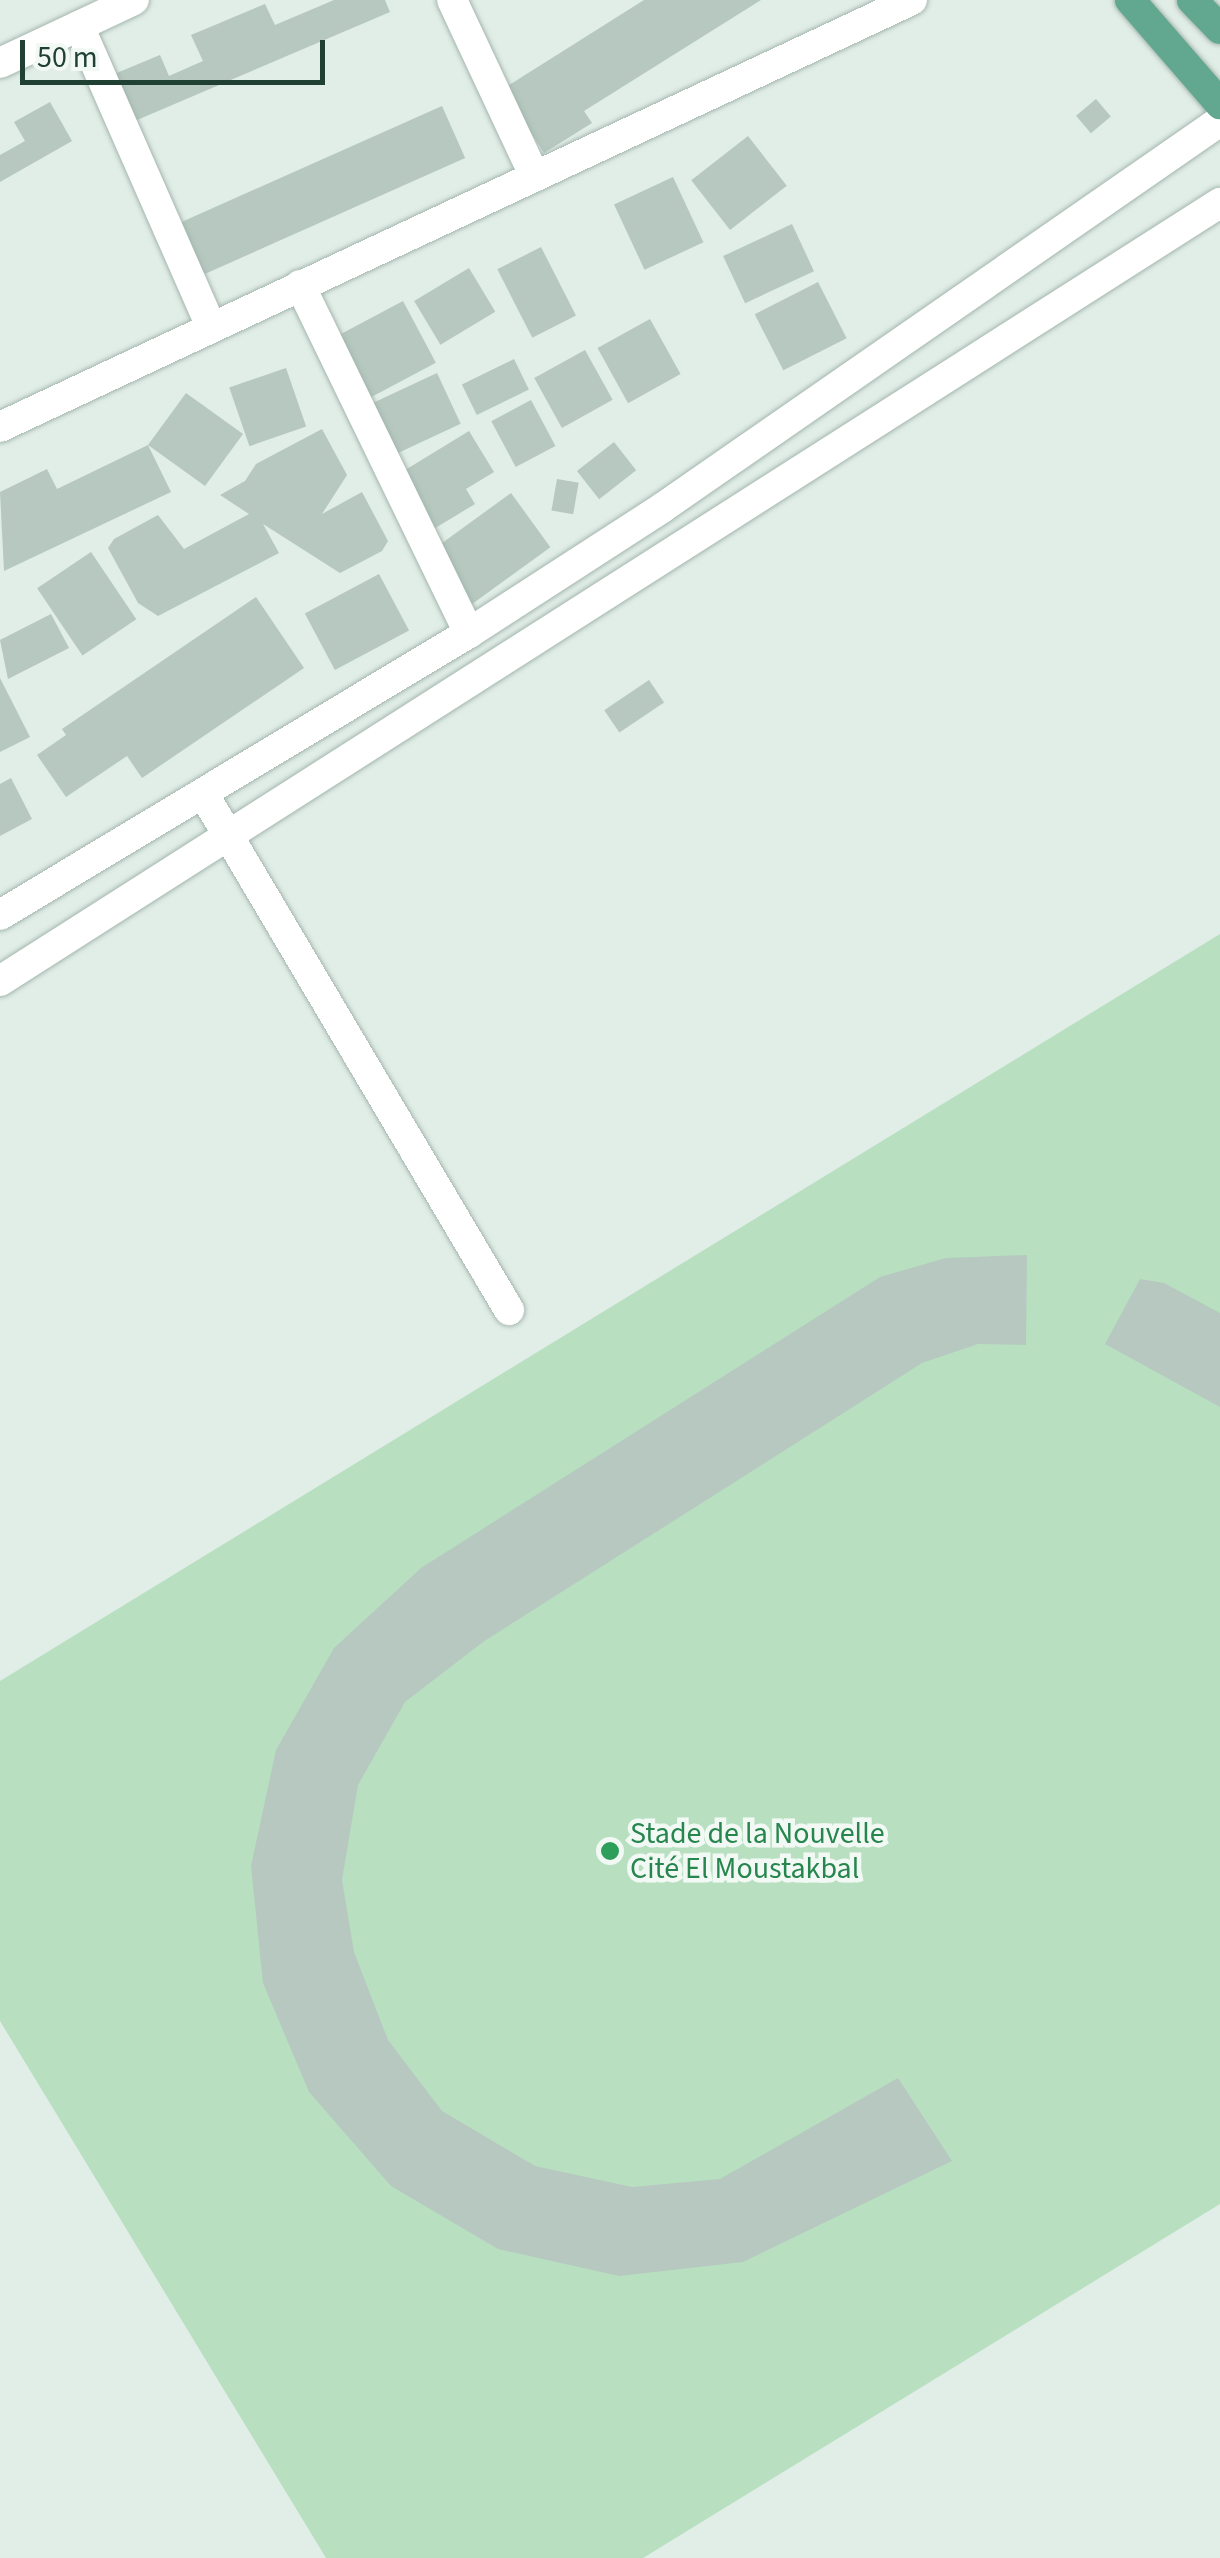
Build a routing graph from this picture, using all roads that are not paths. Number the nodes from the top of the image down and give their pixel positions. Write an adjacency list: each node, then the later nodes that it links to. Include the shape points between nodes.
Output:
1 (134, 0): 6 (street)
2 (452, 0): 11 (street)
3 (912, 0): 11 (street)
4 (1130, 0): 9 (main road)
5 (1192, 0): 7 (main road)
6 (79, 26): 8 (street); 14 (street)
7 (1220, 29)
8 (0, 64)
9 (1220, 104)
10 (1220, 121): 16 (street, via 662,508)
11 (535, 177): 13 (street)
12 (1220, 202): 18 (street)
13 (300, 285): 14 (street); 16 (street)
14 (210, 326): 15 (street)
15 (0, 427)
16 (470, 632): 17 (street)
17 (203, 794): 18 (street); 19 (street)
18 (230, 838): 20 (street); 21 (street)
19 (0, 916)
20 (0, 981)
21 (509, 1310)

